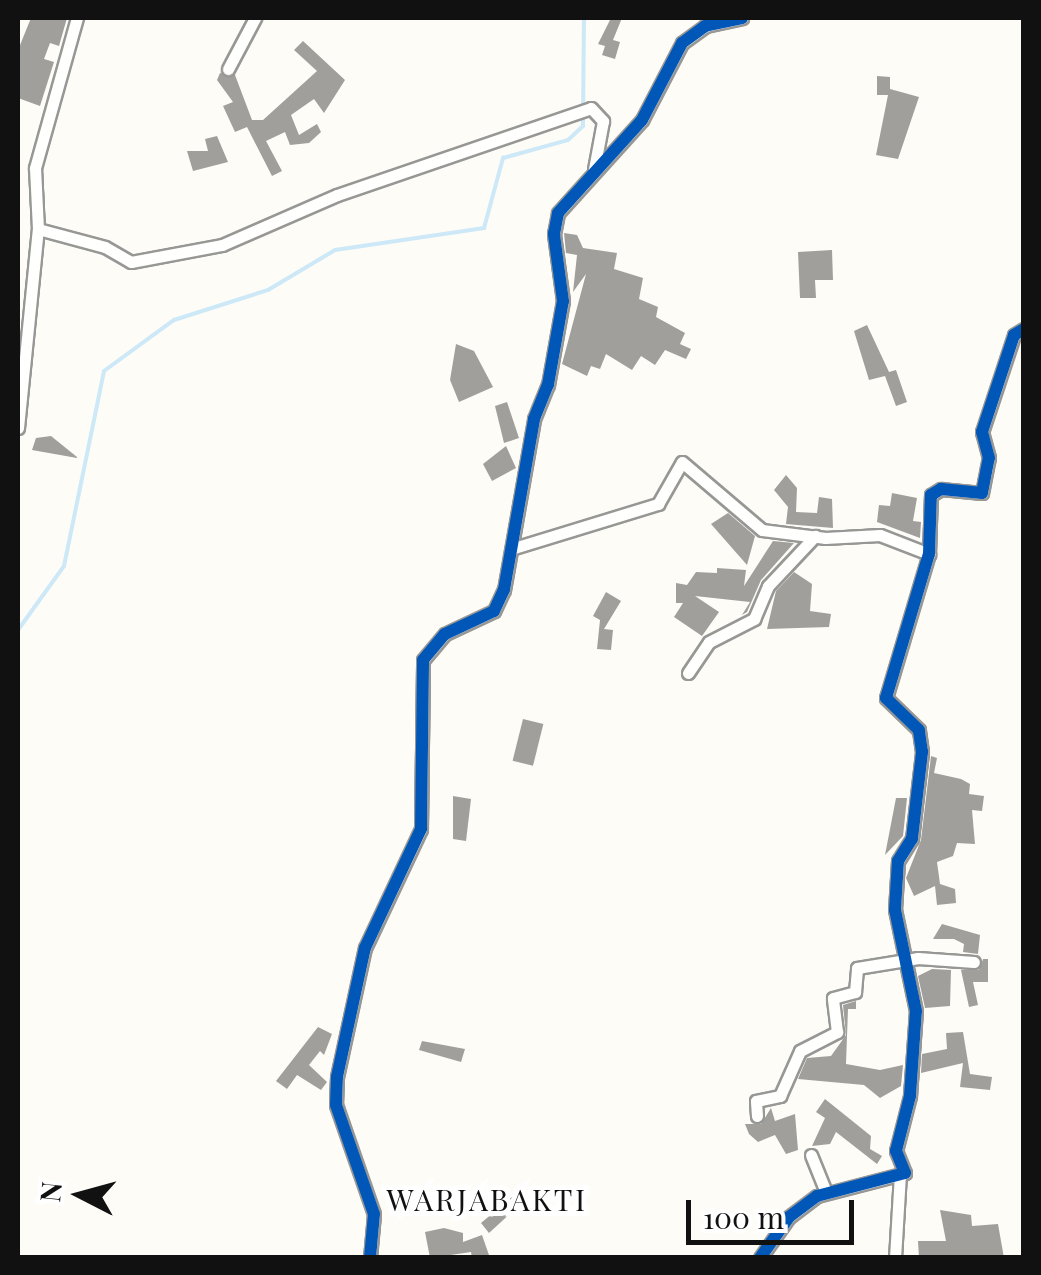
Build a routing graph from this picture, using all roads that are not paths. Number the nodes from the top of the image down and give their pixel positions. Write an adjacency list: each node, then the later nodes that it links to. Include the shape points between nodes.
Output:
1 (77, 18): 6 (street, via 39,143)
2 (255, 18): 4 (street)
3 (742, 18): 5 (street, via 705,26 682,43 642,120)
4 (228, 69)
5 (594, 170): 6 (street, via 603,122 591,108 337,195 222,246 130,262 103,247); 10 (street, via 556,220 563,301 551,372 528,444)
6 (38, 230): 8 (street)
7 (1024, 329): 11 (street, via 1014,335 982,432 989,458 982,493 932,492)
8 (18, 428)
9 (815, 536): 10 (street, via 762,530 682,462 658,504); 11 (street, via 880,535); 12 (street, via 768,586 754,619 711,640)
10 (514, 548): 19 (street, via 496,607 445,634 421,668 421,830 360,964 337,1077 336,1105 371,1200)
11 (930, 554): 13 (street, via 886,698 919,730 922,752 912,839 896,875 894,914)
12 (688, 673)
13 (906, 959): 14 (street); 15 (street, via 856,969 856,991 833,998 838,1032 800,1051 779,1097 756,1101); 17 (street, via 916,1011 910,1096 896,1156 904,1170)
14 (974, 962)
15 (757, 1116)
16 (810, 1155): 18 (street)
17 (900, 1176): 18 (street); 21 (street)
18 (826, 1192): 20 (street, via 799,1207)
19 (370, 1258)
20 (760, 1258)
21 (895, 1258)

